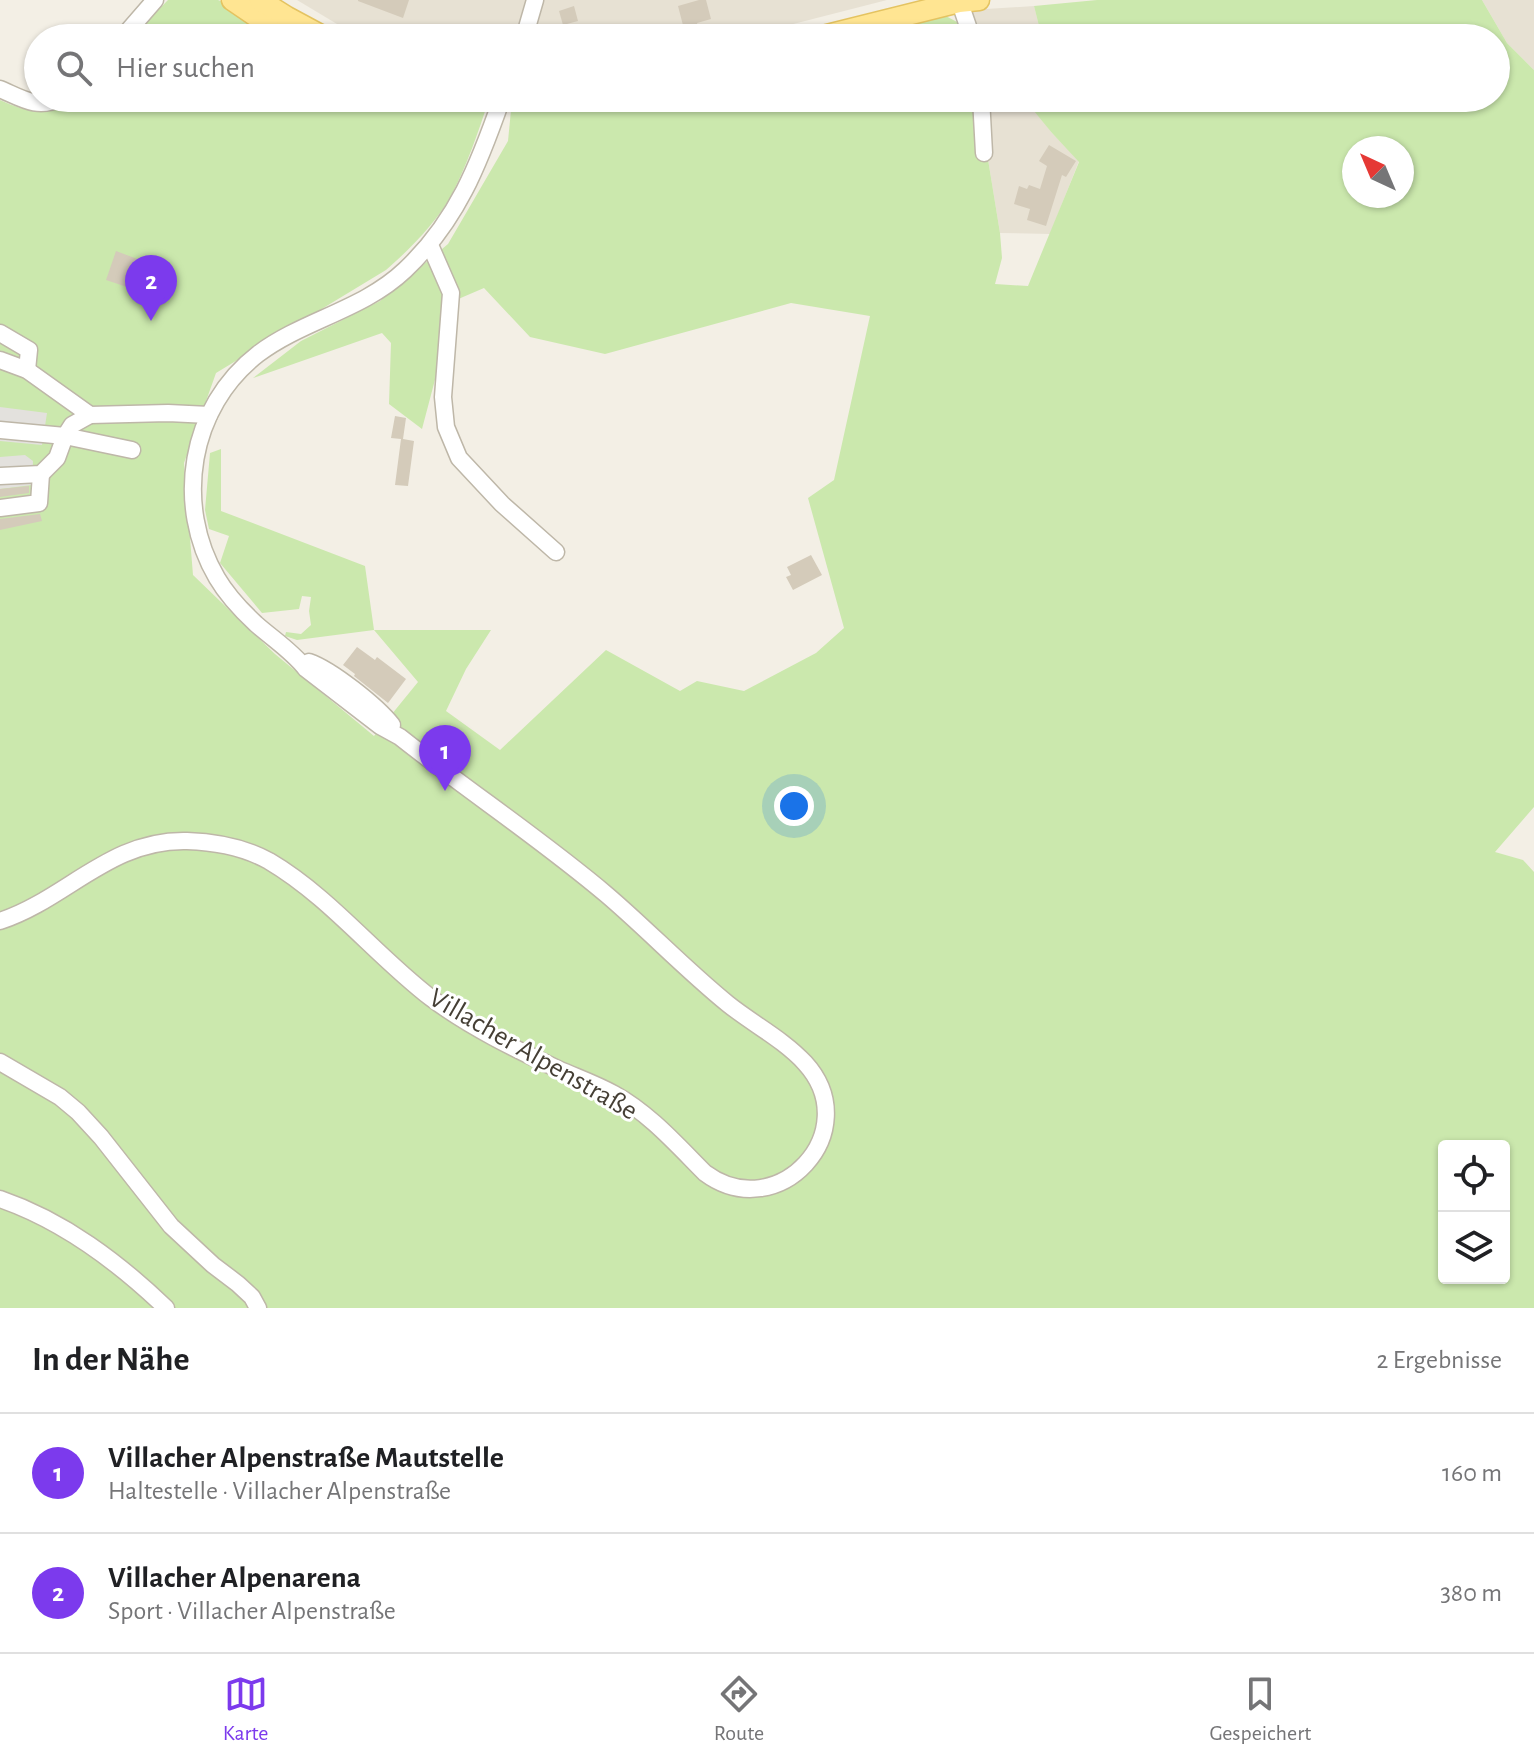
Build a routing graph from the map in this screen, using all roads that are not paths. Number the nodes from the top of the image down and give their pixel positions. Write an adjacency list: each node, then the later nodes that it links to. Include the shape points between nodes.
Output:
1 (155, 0): 6 (street)
2 (232, 0): 7 (main road)
3 (260, 0): 8 (main road)
4 (535, 0): 9 (street)
5 (966, 1): 10 (main road); 11 (street)
6 (134, 24)
7 (270, 24)
8 (300, 24)
9 (528, 24)
10 (872, 24)
11 (970, 24)
12 (0, 89): 13 (street)
13 (24, 100)
14 (497, 112): 17 (street, Villacher Alpenstraße, via 468,187)
15 (982, 112): 16 (street)
16 (984, 153)
17 (430, 245): 22 (street, Villacher Alpenstraße, via 368,298 258,354 221,393); 29 (street, via 451,293 443,397 446,427 459,458)
18 (0, 333): 20 (street, via 29,350)
19 (0, 360): 20 (street)
20 (27, 370): 21 (street)
21 (90, 415): 22 (street); 24 (street)
22 (209, 415): 30 (street, Villacher Alpenstraße, via 198,441 191,485 197,529 219,582 236,603 306,669 578,872 729,1005 804,1062 825,1099 823,1136 811,1159 784,1182 753,1189 717,1182 637,1109 513,1047 432,998 293,876 238,848 184,841 132,850)
23 (0, 430): 24 (street)
24 (65, 436): 25 (street); 26 (street, via 57,458)
25 (132, 450)
26 (41, 474): 27 (street); 28 (street, via 39,503)
27 (0, 476)
28 (0, 508)
29 (556, 552)
30 (0, 921)
31 (0, 1062): 34 (street, via 78,1112 171,1226)
32 (0, 1199): 33 (street, via 52,1221 94,1247)
33 (166, 1308)
34 (258, 1308)

